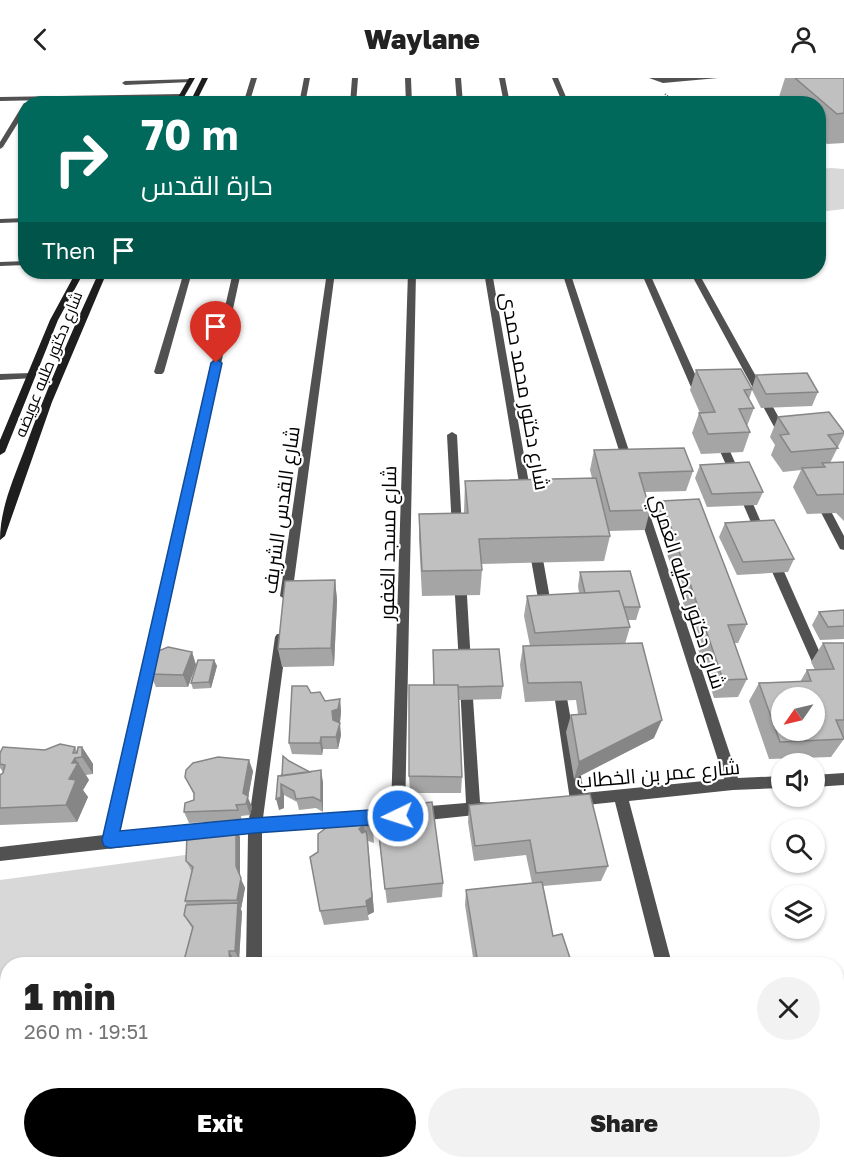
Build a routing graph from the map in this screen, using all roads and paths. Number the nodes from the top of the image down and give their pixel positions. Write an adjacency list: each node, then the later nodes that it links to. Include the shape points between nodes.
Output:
1 (205, 78): 16 (street)
2 (254, 78): 17 (street)
3 (307, 78): 18 (street)
4 (355, 78): 19 (street)
5 (408, 78): 20 (street)
6 (458, 78): 21 (street)
7 (502, 78): 22 (street)
8 (555, 78): 23 (street)
9 (652, 78): 10 (street)
10 (716, 78)
11 (191, 79): 12 (street); 15 (street)
12 (125, 82)
13 (35, 88): 14 (street)
14 (30, 96)
15 (182, 96)
16 (196, 96)
17 (248, 96)
18 (304, 96)
19 (354, 96)
20 (409, 96)
21 (459, 96)
22 (505, 96)
23 (563, 96)
24 (0, 99): 25 (street)
25 (18, 101)
26 (18, 114): 28 (street)
27 (18, 120): 28 (street)
28 (12, 122): 29 (street)
29 (0, 147)
30 (18, 220): 31 (street)
31 (0, 221)
32 (18, 263): 33 (street)
33 (0, 264)
34 (76, 279): 45 (street, شارع دكتور طلبه عويضه)
35 (100, 279): 58 (street, شارع دكتور طلبه عويضه, via 59,372)
36 (186, 279): 44 (street)
37 (235, 279): 74 (street)
38 (330, 279): 73 (street, شارع القدس الشريف)
39 (412, 279): 72 (street, شارع مسجد الغفور)
40 (489, 279): 56 (street, شارع دكتور محمد حمدى)
41 (568, 279): 53 (street, شارع دكتور عطيه الغمري)
42 (648, 279): 47 (street)
43 (698, 279): 51 (street)
44 (159, 372)
45 (31, 376): 46 (street); 50 (street, شارع دكتور طلبه عويضه)
46 (0, 377)
47 (703, 403)
48 (713, 425): 64 (street)
49 (452, 435): 59 (street)
50 (2, 440): 52 (street, شارع دكتور طلبه عويضه)
51 (789, 444)
52 (0, 452)
53 (633, 477)
54 (811, 485): 60 (street)
55 (640, 499): 68 (street, شارع دكتور عطيه الغمري)
56 (528, 508)
57 (532, 531): 62 (street)
58 (0, 536)
59 (458, 540)
60 (844, 546)
61 (459, 564): 71 (street)
62 (548, 626)
63 (556, 673): 69 (street, شارع عمر بن الخطاب, via 572,800)
64 (825, 678)
65 (844, 779): 66 (street)
66 (825, 780)
67 (771, 782): 68 (street, شارع عمر بن الخطاب)
68 (733, 784): 69 (street, شارع عمر بن الخطاب)
69 (621, 797): 77 (street)
70 (496, 807): 71 (street)
71 (473, 809): 72 (street)
72 (398, 816): 73 (street)
73 (255, 825): 74 (street); 76 (street, شارع القدس الشريف)
74 (110, 840): 75 (street)
75 (0, 854)
76 (254, 957)
77 (662, 957)

